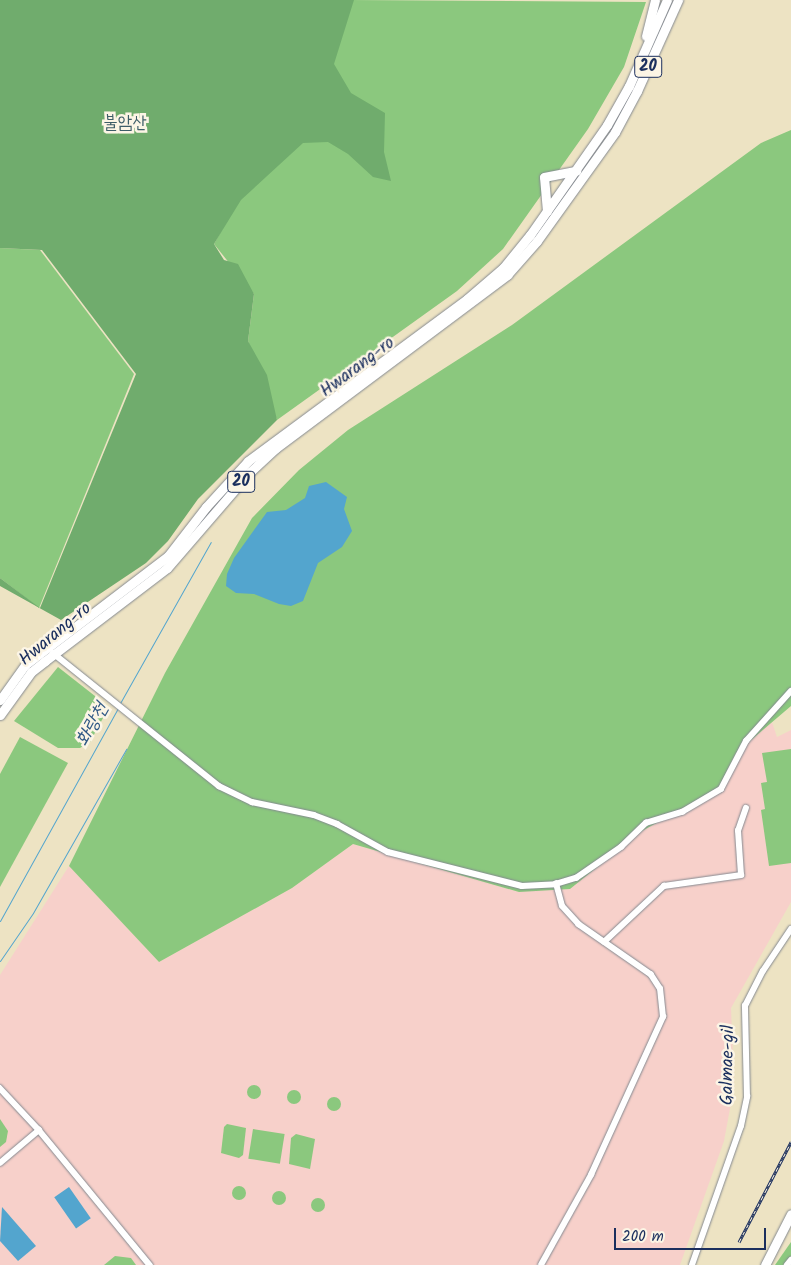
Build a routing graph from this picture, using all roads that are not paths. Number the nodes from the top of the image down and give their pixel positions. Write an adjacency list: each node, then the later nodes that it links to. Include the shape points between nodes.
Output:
1 (655, 0): 4 (main road)
2 (667, 0): 4 (main road, Hwarang-ro / 20)
3 (678, 0): 7 (main road, Hwarang-ro / 20, via 627,111)
4 (637, 66): 5 (main road, Hwarang-ro / 20, via 618,106)
5 (592, 147): 6 (main road, Hwarang-ro / 20); 7 (main road, via 592,158 581,173)
6 (576, 171): 8 (main road, Hwarang-ro / 20); 8 (main road, via 544,177)
7 (585, 175): 9 (main road, Hwarang-ro / 20)
8 (548, 210): 9 (main road, via 555,212); 10 (main road, Hwarang-ro / 20, via 503,268 467,299 248,460 168,556)
9 (537, 241): 10 (main road, Hwarang-ro / 20, via 507,275 276,448 250,472 168,568)
10 (50, 651): 12 (main road, Hwarang-ro / 20, via 26,665); 13 (main road, Hwarang-ro / 20); 15 (street, via 219,786 252,802 314,815 388,852 522,886)
11 (791, 691): 15 (street, via 746,741 721,789 682,812 646,823 621,847 584,873)
12 (0, 700)
13 (0, 715)
14 (746, 808): 17 (street, via 738,831 741,875 664,886)
15 (556, 884): 17 (street, via 562,906 579,925)
16 (791, 929): 25 (street, Galmae-gil, via 763,970 746,1006 746,1097 741,1126)
17 (604, 942): 24 (street, via 651,975 660,989 663,1017 591,1174)
18 (0, 1088): 19 (street)
19 (39, 1130): 20 (street); 23 (street)
20 (0, 1164)
21 (791, 1214): 26 (main road)
22 (791, 1260): 27 (street)
23 (150, 1265)
24 (541, 1265)
25 (692, 1265)
26 (765, 1265)
27 (787, 1265)

